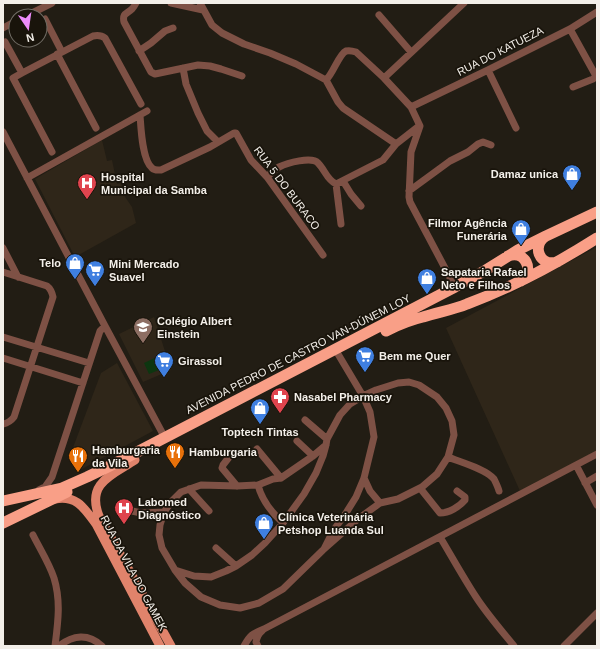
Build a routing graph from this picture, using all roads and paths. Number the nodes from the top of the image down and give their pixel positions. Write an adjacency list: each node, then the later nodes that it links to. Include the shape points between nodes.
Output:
1 (52, 3): 6 (street)
2 (136, 3): 13 (street, via 134,8 124,15 124,22)
3 (171, 3): 5 (street)
4 (464, 3): 14 (street)
5 (202, 6): 21 (street, via 212,25 222,32)
6 (42, 8)
7 (597, 12): 11 (street, RUA DO KATUEZA)
8 (378, 15): 14 (street)
9 (48, 26): 15 (street)
10 (173, 28): 13 (street)
11 (570, 29): 17 (street, RUA DO KATUEZA); 22 (street, via 596,76)
12 (5, 42): 18 (street)
13 (139, 51): 16 (street, via 151,72 155,74)
14 (411, 52): 20 (street)
15 (60, 53): 18 (street); 23 (street, via 93,36 102,36); 28 (street)
16 (183, 68): 19 (street, via 210,66); 31 (street, via 186,84 198,113 207,131)
17 (488, 70): 24 (street, RUA DO KATUEZA); 29 (street)
18 (22, 74): 34 (street, via 13,78)
19 (242, 76)
20 (384, 78): 21 (street, via 356,52 346,51); 24 (street)
21 (326, 80): 32 (street, via 343,108)
22 (573, 87)
23 (141, 104)
24 (411, 107): 27 (street)
25 (147, 111): 26 (street)
26 (140, 115): 31 (street, via 144,154 155,170 161,170); 36 (street)
27 (420, 126): 32 (street); 38 (street, via 411,152)
28 (96, 128)
29 (516, 128)
30 (3, 132): 36 (street)
31 (218, 142): 35 (street, RUA 5 DO BURACO, via 236,133 251,160)
32 (396, 144): 37 (street, via 383,160)
33 (491, 145): 38 (street, via 483,142 478,144)
34 (52, 152)
35 (267, 177): 37 (street, via 285,164 314,160 332,182); 45 (street, RUA 5 DO BURACO)
36 (27, 178): 52 (street)
37 (339, 183): 39 (street); 41 (street)
38 (409, 191): 51 (street, via 410,202)
39 (361, 206)
40 (597, 212): 42 (highway, AVENIDA PEDRO DE CASTRO VAN-DÚNEM LOY)
41 (342, 224)
42 (546, 236): 46 (highway, AVENIDA PEDRO DE CASTRO VAN-DÚNEM LOY); 47 (highway, via 539,244 540,255 548,262)
43 (597, 238): 47 (highway, AVENIDA PEDRO DE CASTRO VAN-DÚNEM LOY)
44 (3, 248): 49 (street)
45 (324, 256)
46 (507, 256): 50 (highway, via 516,255 526,262 527,273); 51 (highway, AVENIDA PEDRO DE CASTRO VAN-DÚNEM LOY)
47 (560, 261): 50 (highway, AVENIDA PEDRO DE CASTRO VAN-DÚNEM LOY)
48 (3, 272): 49 (street)
49 (18, 277): 54 (street, via 46,286 52,293 53,297)
50 (521, 281): 55 (highway, AVENIDA PEDRO DE CASTRO VAN-DÚNEM LOY, via 462,306 404,323)
51 (455, 287): 63 (highway, AVENIDA PEDRO DE CASTRO VAN-DÚNEM LOY)
52 (105, 326): 57 (street, via 100,331); 63 (street)
53 (3, 336): 54 (street)
54 (37, 347): 57 (street); 58 (street)
55 (338, 354): 60 (street); 72 (highway, AVENIDA PEDRO DE CASTRO VAN-DÚNEM LOY)
56 (3, 358): 58 (street)
57 (89, 363): 59 (street)
58 (30, 366): 59 (street); 62 (street, via 14,417)
59 (83, 383): 83 (street, via 52,477 45,487)
60 (363, 396): 65 (street, via 350,404 340,415); 70 (street, via 398,383 409,382 419,385 437,397 452,420 454,435); 75 (street, via 370,412 374,437)
61 (305, 420): 65 (street)
62 (3, 424)
63 (165, 438): 83 (highway, AVENIDA PEDRO DE CASTRO VAN-DÚNEM LOY, via 70,485)
64 (296, 441): 69 (street)
65 (326, 442): 69 (street); 92 (street, via 316,472)
66 (257, 450): 74 (street)
67 (597, 454): 71 (street)
68 (230, 456): 78 (street, via 222,468)
69 (312, 456): 74 (street)
70 (448, 457): 79 (street, via 437,474); 82 (street, via 488,474 494,479)
71 (576, 466): 76 (street); 94 (street)
72 (120, 468): 85 (highway, AVENIDA PEDRO DE CASTRO VAN-DÚNEM LOY); 106 (main road, RUA DA VILA DO GAMEK, via 100,485 95,496 96,509)
73 (597, 476): 76 (street)
74 (281, 478): 77 (street)
75 (364, 478): 86 (street); 96 (street, via 356,497)
76 (585, 483): 87 (street)
77 (258, 485): 78 (street); 92 (street, via 267,507)
78 (237, 486): 80 (street, via 200,485)
79 (420, 488): 81 (street, via 440,514 446,513 465,500); 86 (street, via 398,499)
80 (189, 489): 89 (street); 90 (street, via 181,492)
81 (457, 490)
82 (499, 491)
83 (21, 497): 84 (highway, AVENIDA PEDRO DE CASTRO VAN-DÚNEM LOY)
84 (3, 501)
85 (44, 502): 91 (highway, AVENIDA PEDRO DE CASTRO VAN-DÚNEM LOY); 105 (main road, RUA DA VILA DO GAMEK, via 67,498 83,506 96,524)
86 (380, 503): 96 (street)
87 (597, 505)
88 (132, 511): 90 (street)
89 (209, 511)
90 (164, 512): 98 (street, via 159,535 162,548)
91 (3, 523)
92 (283, 523): 97 (street, via 265,543)
93 (33, 535): 102 (street, via 56,586 59,616)
94 (440, 537): 100 (street); 109 (street, via 483,608)
95 (216, 548): 97 (street)
96 (323, 550): 98 (street, via 283,589 259,603 240,608 220,605 201,597)
97 (236, 566): 98 (street, via 210,577 194,576)
98 (175, 570)
99 (597, 613): 101 (street)
100 (264, 629): 107 (street, via 252,634); 108 (street, via 256,638)
101 (566, 645)
102 (55, 646)
103 (59, 646): 104 (street, via 74,637 82,636 91,638)
104 (102, 646)
105 (160, 646)
106 (171, 646)
107 (244, 646)
108 (258, 646)
109 (514, 646)

